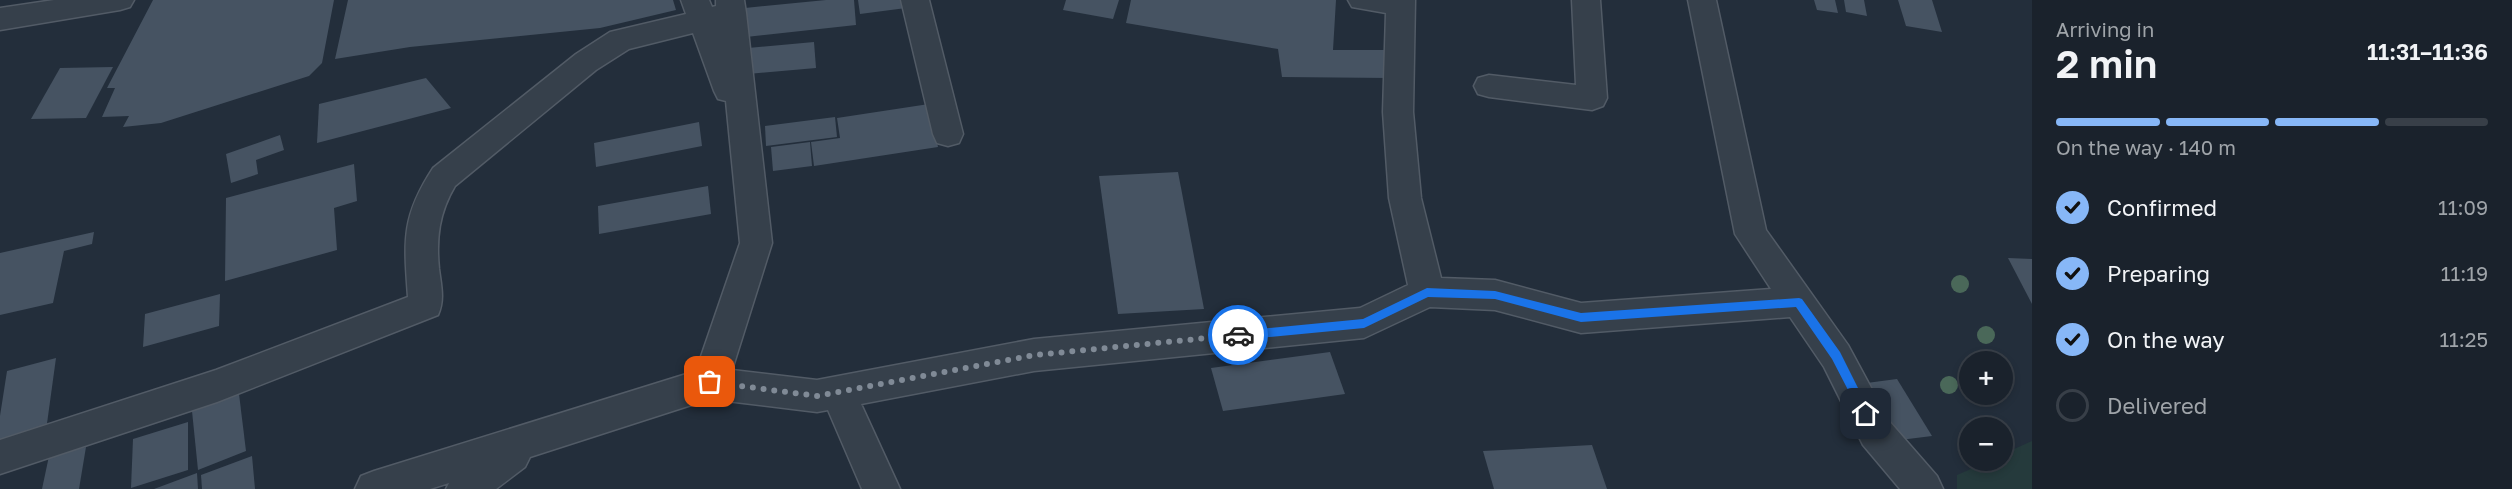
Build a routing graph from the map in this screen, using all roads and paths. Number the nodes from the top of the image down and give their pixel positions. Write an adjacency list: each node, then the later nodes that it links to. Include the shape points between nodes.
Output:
1 (120, 0): 8 (street)
2 (915, 0): 10 (street)
3 (1362, 0): 6 (street)
4 (1586, 0): 9 (street, via 1592,98)
5 (1702, 0): 12 (street, via 1751,234)
6 (1401, 2): 11 (street, via 1398,112 1405,198)
7 (714, 8): 13 (street, via 743,129 756,243); 16 (street, via 620,40 586,62 444,177 430,195 421,227 426,305 217,386)
8 (7, 18)
9 (1489, 86)
10 (948, 134)
11 (1427, 292): 12 (street, via 1495,295 1581,318); 14 (street, via 1364,323 1035,355)
12 (1799, 302): 21 (street, via 1836,356 1876,433)
13 (710, 382): 14 (street, via 817,396); 15 (street)
14 (838, 393): 20 (street)
15 (536, 438): 17 (street); 18 (street); 19 (street)
16 (0, 457)
17 (374, 489)
18 (465, 489)
19 (497, 489)
20 (881, 489)
21 (1924, 489)

